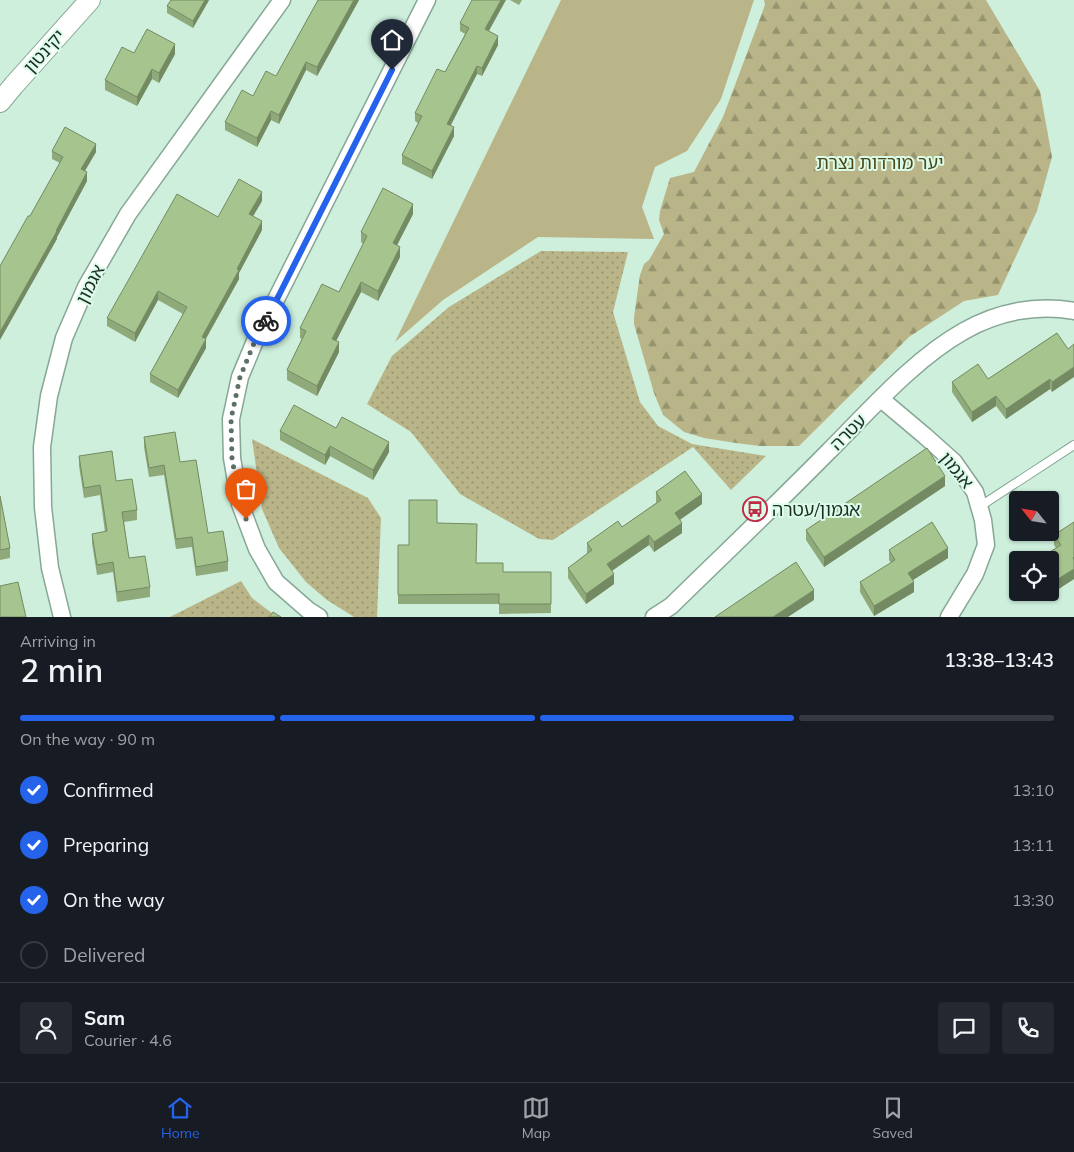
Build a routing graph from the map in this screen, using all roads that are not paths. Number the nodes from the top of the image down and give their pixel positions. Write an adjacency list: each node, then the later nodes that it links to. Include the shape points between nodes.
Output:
1 (90, 0): 4 (street, יקינטון)
2 (282, 0): 9 (street, אגמון, via 128,214 86,287 64,338 49,396 42,447 42,507 50,568)
3 (427, 0): 10 (street, via 255,341 240,377 231,419 232,458 240,504 257,549 276,582)
4 (0, 102)
5 (1074, 311): 6 (street, עטרה, via 1058,308 1026,310 994,317 964,331 939,348)
6 (881, 399): 8 (street, אגמון, via 954,462 975,492); 11 (street, עטרה, via 671,606)
7 (1074, 445): 8 (lane)
8 (979, 507): 12 (street, אגמון, via 986,545 975,574)
9 (62, 617)
10 (319, 617)
11 (654, 617)
12 (949, 617)

